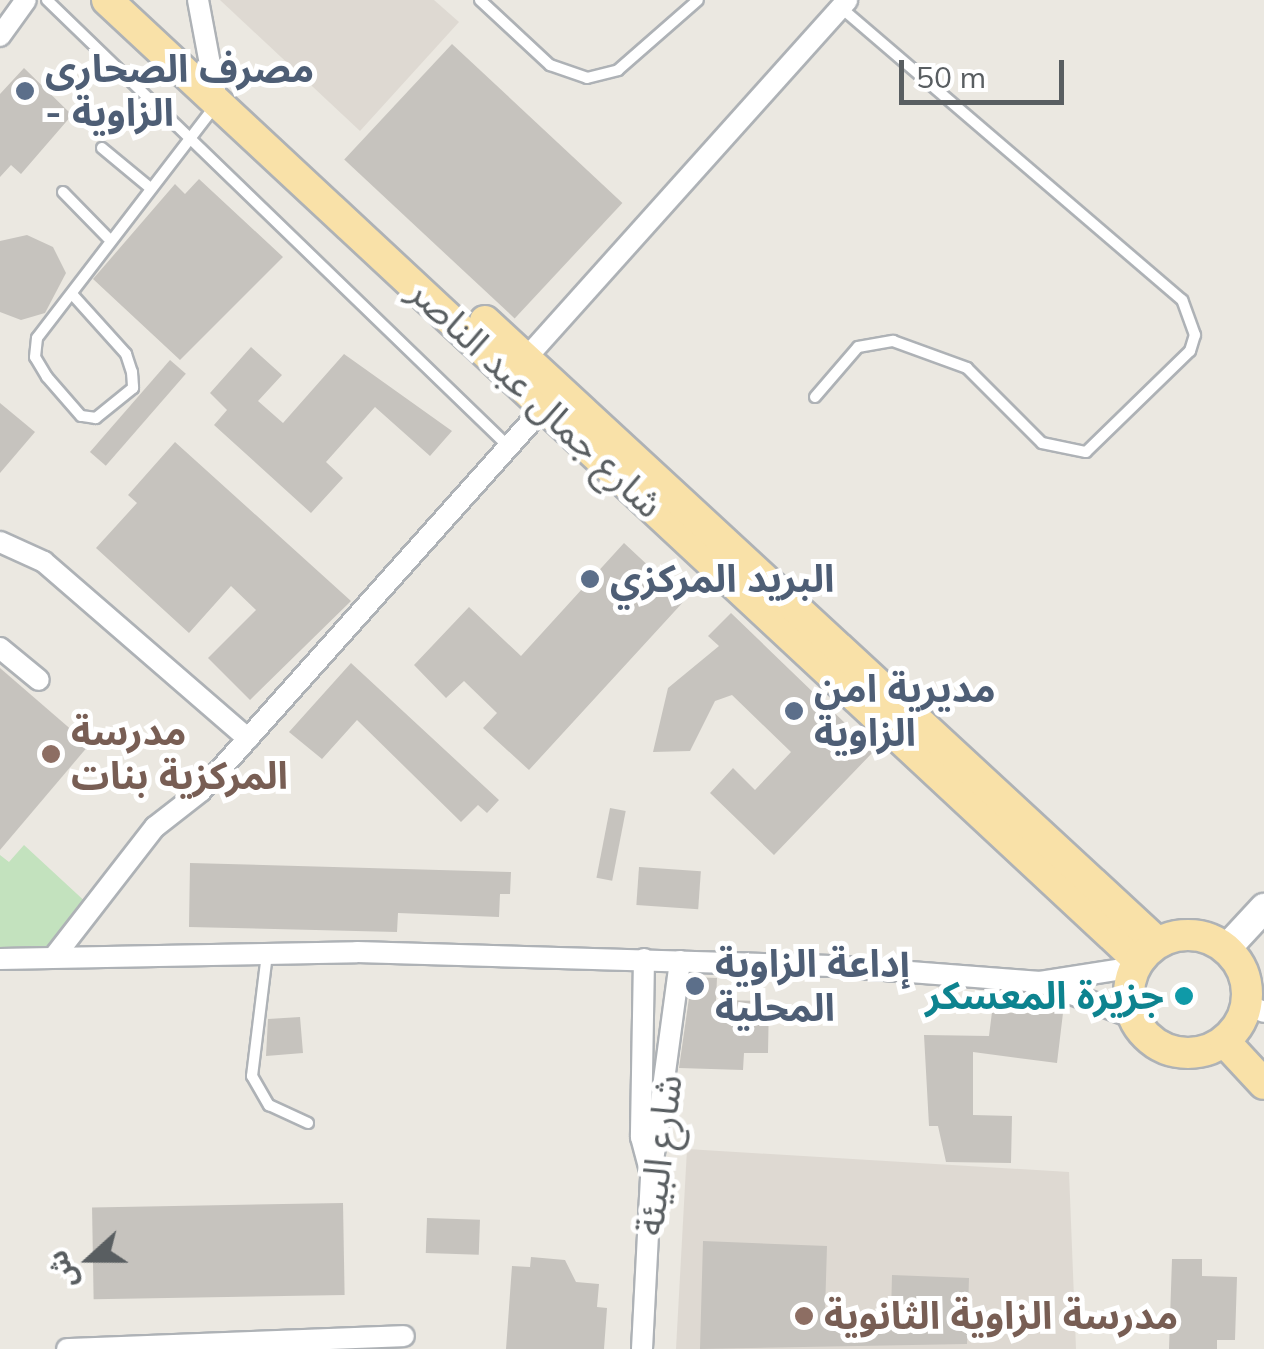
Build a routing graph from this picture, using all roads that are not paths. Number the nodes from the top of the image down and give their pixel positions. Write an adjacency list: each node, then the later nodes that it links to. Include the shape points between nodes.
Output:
1 (26, 0): 9 (street)
2 (46, 0): 11 (lane)
3 (106, 0): 10 (main road, شارع جمال عبد الناصر)
4 (132, 0): 10 (main road, شارع جمال عبد الناصر)
5 (198, 0): 10 (street)
6 (480, 0): 7 (lane, via 550,65 587,78 618,70)
7 (698, 0)
8 (844, 4): 17 (street); 18 (lane, via 1182,300 1194,335 1190,351 1086,452 1042,444 967,368 893,341 858,347)
9 (0, 36)
10 (216, 88): 11 (lane); 17 (main road, شارع جمال عبد الناصر)
11 (186, 142): 13 (lane); 20 (lane)
12 (102, 148): 13 (lane)
13 (149, 187): 15 (lane)
14 (63, 192): 15 (lane)
15 (108, 238): 16 (lane)
16 (72, 294): 16 (lane, via 126,354 132,372 133,388 96,418 81,416 34,357 37,338)
17 (519, 366): 19 (main road, شارع جمال عبد الناصر); 29 (main road, شارع جمال عبد الناصر)
18 (815, 396)
19 (545, 406): 20 (street); 29 (main road, شارع جمال عبد الناصر)
20 (509, 447): 24 (street)
21 (0, 542): 24 (street, via 44,562)
22 (0, 648): 23 (street)
23 (38, 680)
24 (248, 740): 28 (street, via 201,791 154,827)
25 (1264, 908): 26 (street)
26 (1226, 949): 29 (main road, via 1186,935); 34 (main road, via 1244,974)
27 (268, 953): 28 (street); 31 (street); 38 (lane, via 252,1076 269,1105)
28 (54, 957): 30 (street)
29 (1144, 957): 33 (street); 35 (main road)
30 (0, 958)
31 (644, 959): 32 (street); 39 (street, via 641,1137)
32 (680, 960): 33 (street); 39 (street, شارع البيئة)
33 (1040, 982): 35 (street)
34 (1255, 1008): 36 (main road)
35 (1134, 1018): 36 (main road, via 1174,1052)
36 (1225, 1042): 37 (main road)
37 (1264, 1084)
38 (308, 1123)
39 (651, 1176): 42 (street, شارع البيئة)
40 (404, 1336): 41 (street)
41 (66, 1349)
42 (642, 1349)

